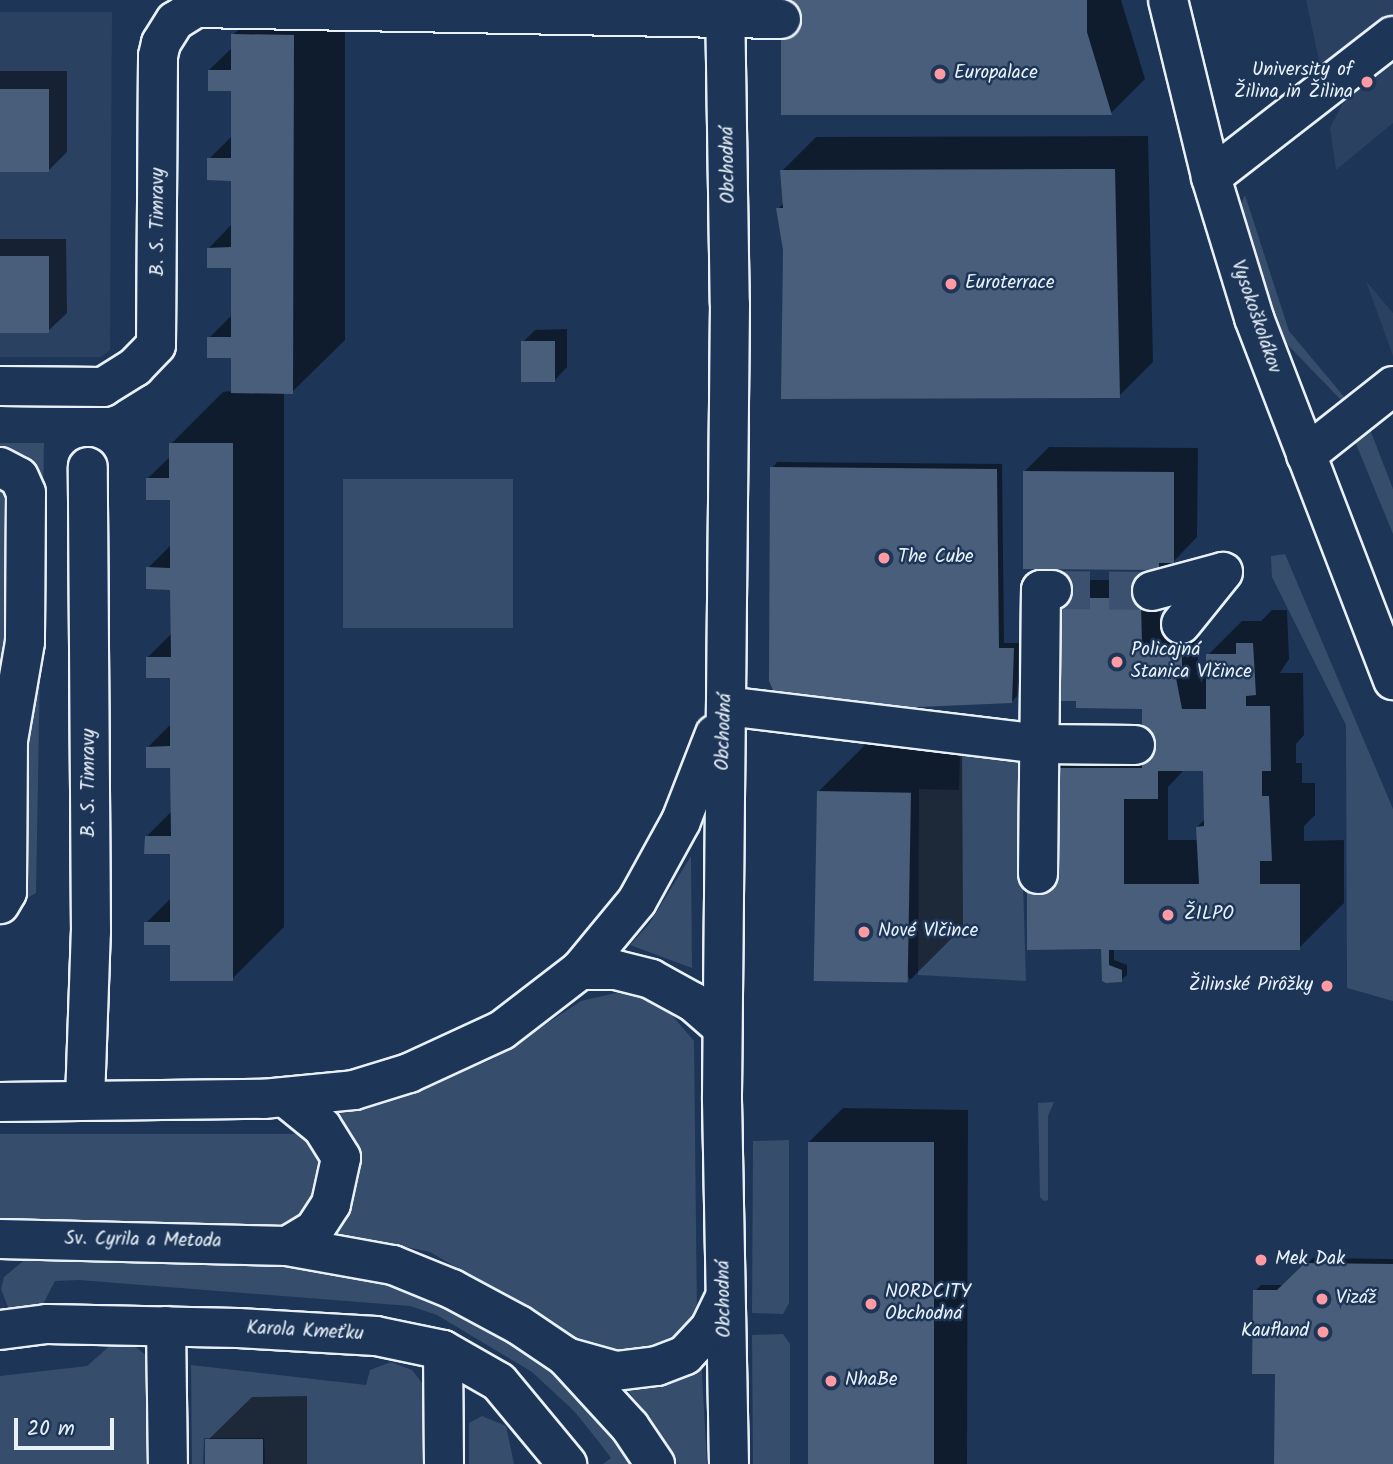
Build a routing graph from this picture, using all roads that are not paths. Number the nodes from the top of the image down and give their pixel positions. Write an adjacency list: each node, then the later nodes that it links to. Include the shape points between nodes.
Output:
1 (1168, 0): 6 (street, Vysokoškolákov)
2 (218, 4): 3 (street, B. S. Timravy); 7 (street, B. S. Timravy, via 196,8 175,21 160,43 156,345 135,367 103,387)
3 (725, 8): 4 (street, B. S. Timravy); 20 (street, Obchodná, via 730,264)
4 (774, 12)
5 (1393, 36): 6 (street)
6 (1211, 177): 9 (street, Vysokoškolákov, via 1258,329)
7 (0, 386)
8 (1387, 397): 9 (street)
9 (1306, 455): 12 (street, Vysokoškolákov)
10 (0, 467): 14 (street, via 19,477 26,493)
11 (88, 467): 30 (street, B. S. Timravy, via 91,932)
12 (1329, 508): 16 (street, Vysokoškolákov); 18 (street, Vysokoškolákov)
13 (1052, 590): 21 (street, via 1041,590)
14 (13, 591): 23 (street, via 25,642)
15 (1152, 591): 17 (street, via 1223,572)
16 (1393, 609)
17 (1181, 624)
18 (1393, 680)
19 (774, 692): 20 (street)
20 (726, 706): 21 (street); 27 (street, via 660,863 637,901); 28 (street, Obchodná)
21 (1040, 744): 22 (street); 25 (street)
22 (1135, 745)
23 (4, 760): 24 (street)
24 (4, 840): 26 (street, via 7,891)
25 (1038, 873)
26 (0, 904)
27 (580, 970): 28 (street, via 616,970 652,979 693,1002); 29 (street, via 502,1030 462,1050 354,1090)
28 (722, 1027): 34 (street, Obchodná)
29 (286, 1098): 30 (street); 33 (street, via 322,1127 341,1158 331,1204 314,1230)
30 (85, 1100): 31 (street)
31 (0, 1102)
32 (0, 1239): 33 (street, Sv. Cyrila a Metoda)
33 (287, 1245): 38 (street, Sv. Cyrila a Metoda, via 393,1265 452,1289)
34 (725, 1297): 38 (street, Sv. Cyrila a Metoda, via 710,1328 685,1355 657,1366 616,1371); 43 (street, Obchodná)
35 (166, 1326): 36 (street, Karola Kmeťku, via 47,1324); 37 (street, Karola Kmeťku, via 376,1336); 39 (street)
36 (0, 1330)
37 (443, 1350): 40 (street); 41 (street, Karola Kmeťku, via 499,1381)
38 (565, 1356): 42 (street, Sv. Cyrila a Metoda, via 630,1427)
39 (169, 1464)
40 (444, 1464)
41 (567, 1464)
42 (655, 1464)
43 (729, 1464)

